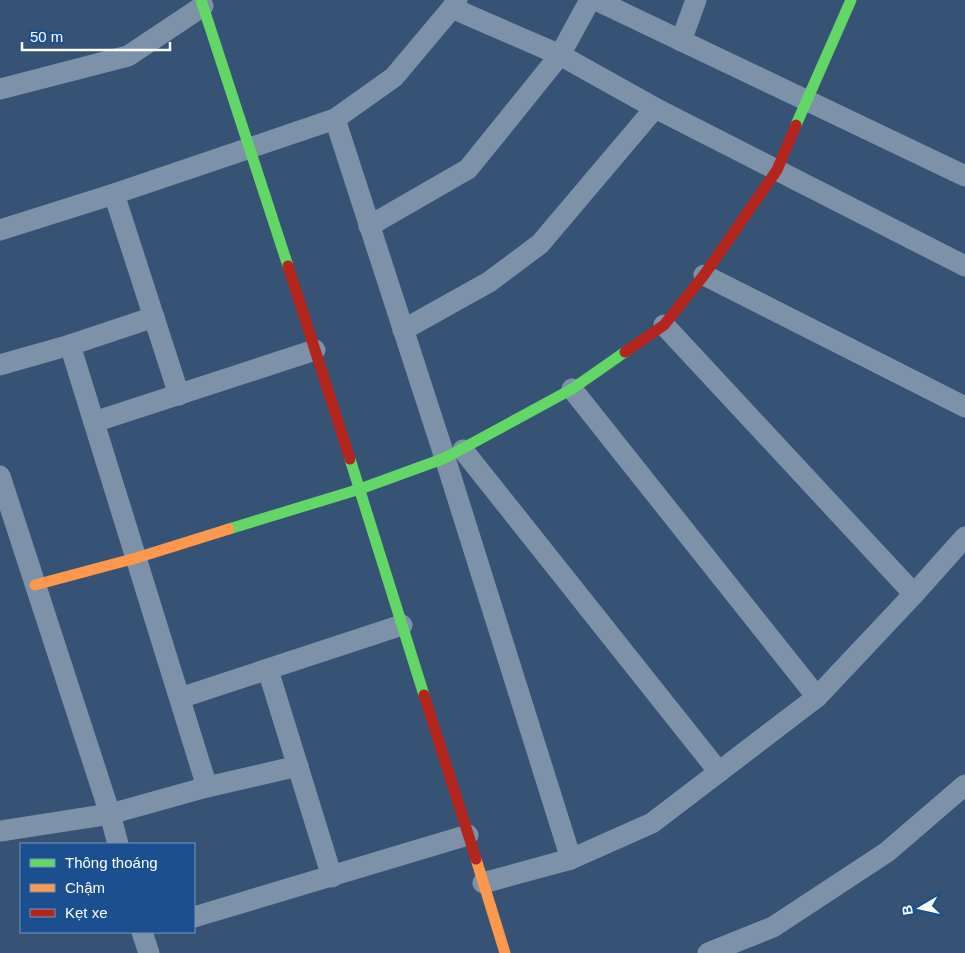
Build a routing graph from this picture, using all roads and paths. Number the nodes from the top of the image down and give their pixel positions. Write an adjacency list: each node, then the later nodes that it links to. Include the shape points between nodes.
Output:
1 (590, 0): 8 (street)
2 (596, 0): 7 (street)
3 (696, 0): 7 (street)
4 (851, 0): 10 (street)
5 (199, 2): 9 (street, via 128,56); 13 (street)
6 (454, 4): 8 (street); 12 (street, via 394,77)
7 (681, 41): 10 (street)
8 (560, 55): 11 (street); 17 (street, via 468,169)
9 (0, 89)
10 (808, 101): 14 (street); 15 (street)
11 (655, 108): 14 (street); 23 (street, via 540,244 489,282)
12 (335, 119): 13 (street); 17 (street)
13 (249, 150): 16 (street); 25 (street)
14 (777, 170): 19 (street); 20 (street)
15 (965, 176)
16 (114, 194): 18 (street); 21 (street)
17 (369, 226): 23 (street)
18 (0, 230)
19 (965, 266)
20 (704, 275): 22 (street); 29 (street)
21 (154, 316): 24 (street); 28 (street)
22 (664, 325): 27 (street); 37 (street)
23 (403, 330): 31 (street)
24 (70, 345): 26 (street); 30 (street)
25 (314, 350): 28 (street); 33 (street)
26 (0, 365)
27 (572, 389): 31 (street); 40 (street)
28 (179, 394): 30 (street)
29 (965, 407)
30 (94, 422): 35 (street)
31 (454, 454): 33 (street); 43 (street); 50 (street)
32 (0, 476): 36 (street)
33 (360, 489): 35 (street); 38 (street)
34 (965, 537): 37 (street)
35 (136, 558): 36 (street); 41 (street)
36 (35, 585): 46 (street)
37 (914, 594): 40 (street)
38 (402, 625): 39 (street); 48 (street)
39 (268, 670): 41 (street); 42 (street)
40 (817, 697): 43 (street)
41 (180, 698): 45 (street)
42 (298, 766): 45 (street); 51 (street)
43 (719, 772): 50 (street, via 652,822)
44 (965, 785): 57 (street, via 887,852 773,927)
45 (206, 787): 46 (street)
46 (110, 814): 47 (street); 49 (street)
47 (0, 831)
48 (468, 835): 51 (street); 52 (street)
49 (118, 843)
50 (571, 859): 52 (street)
51 (332, 877): 53 (street)
52 (483, 883): 56 (street)
53 (195, 917)
54 (142, 933): 55 (street)
55 (149, 953)
56 (505, 953)
57 (708, 953)

